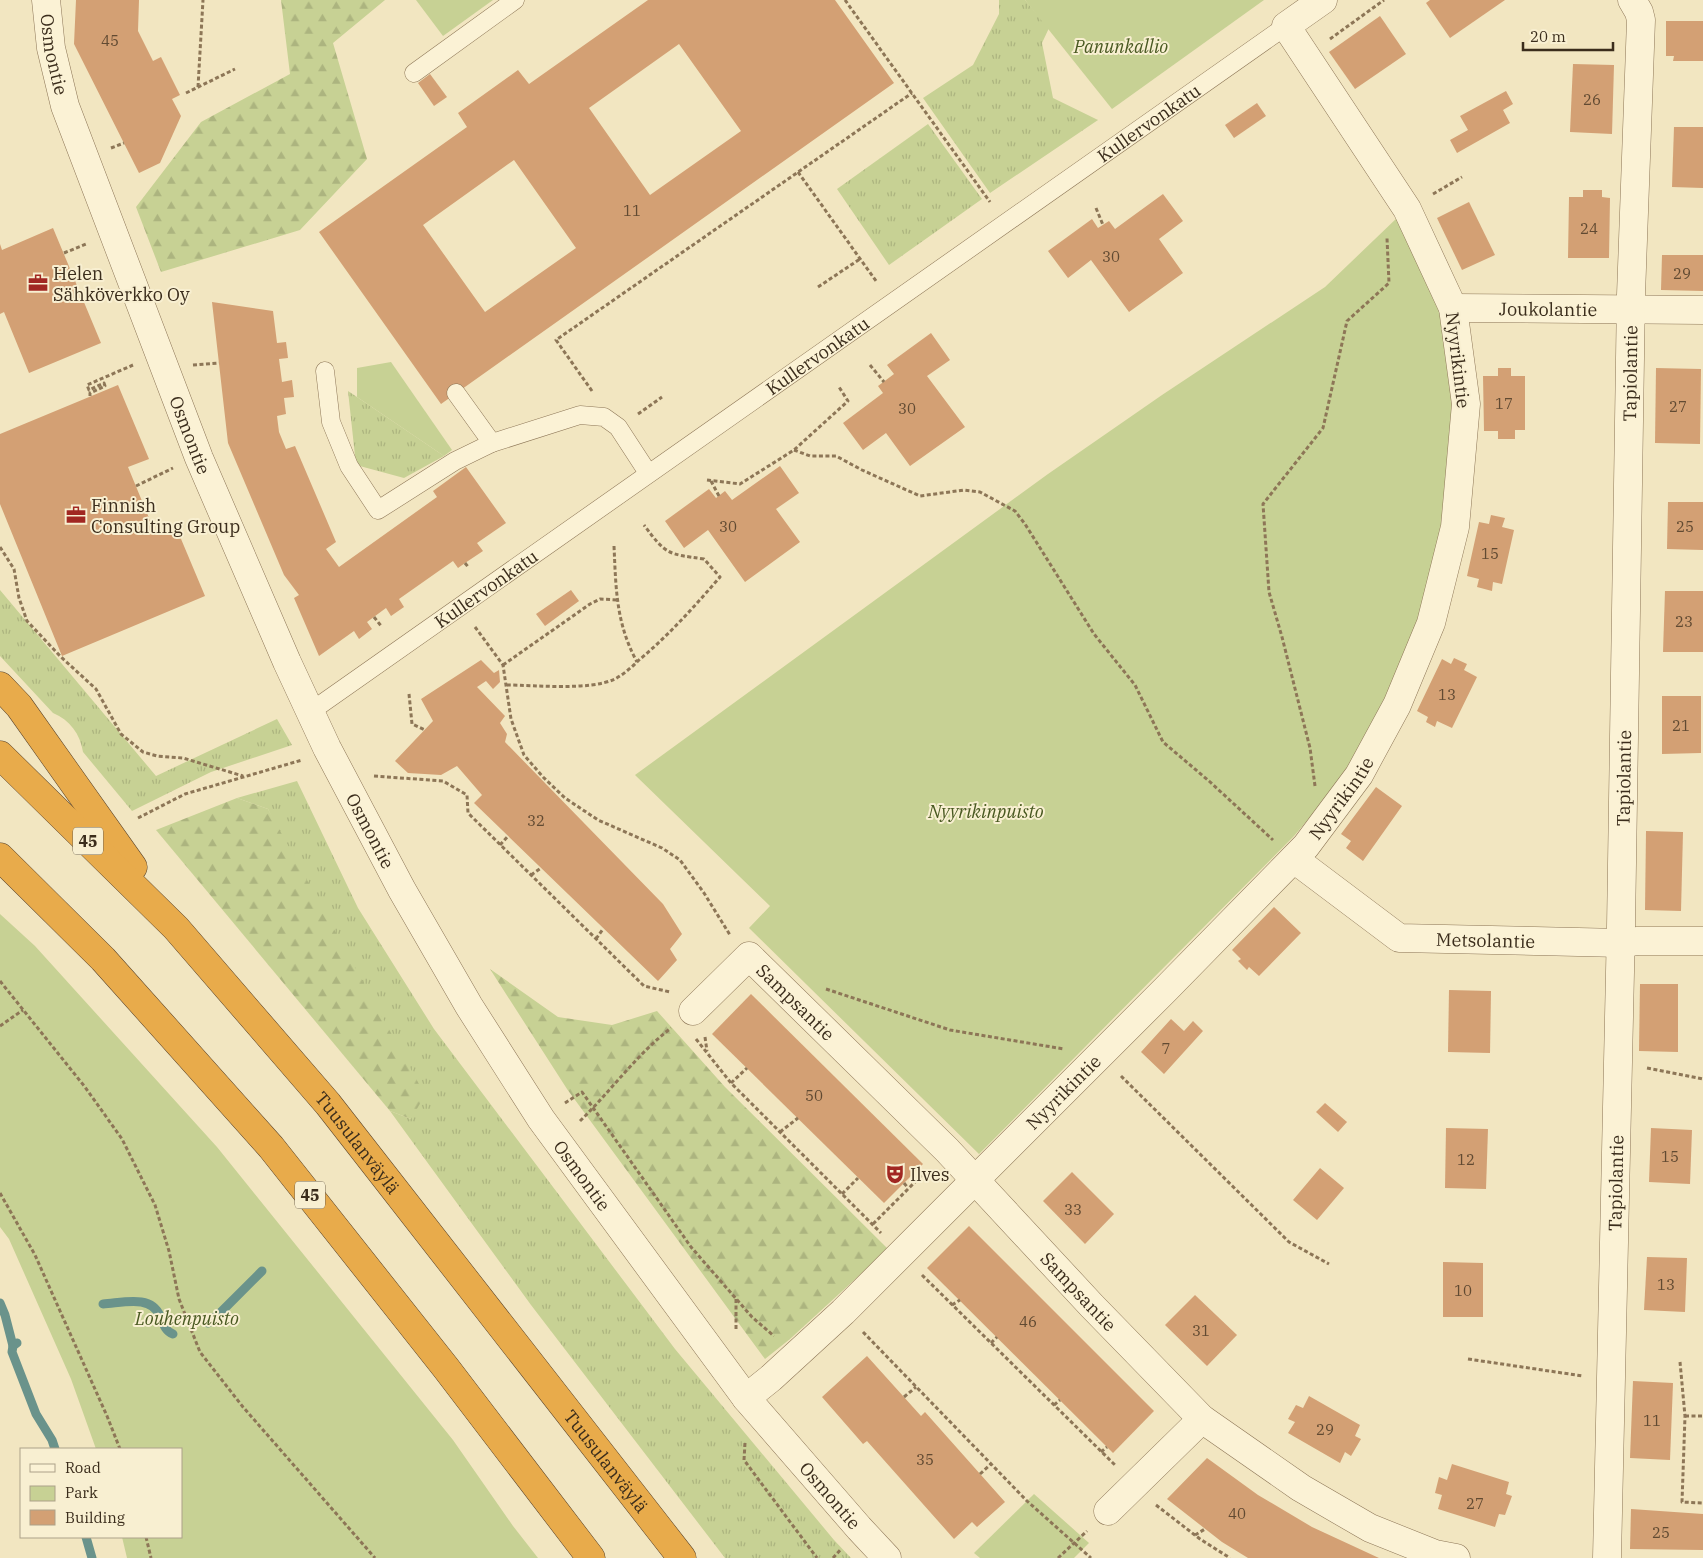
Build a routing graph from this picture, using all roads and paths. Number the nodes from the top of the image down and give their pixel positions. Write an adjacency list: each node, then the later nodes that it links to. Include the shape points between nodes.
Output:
1 (46, 0): 59 (street, Osmontie, via 51,48 65,106 199,458)
2 (203, 0): 12 (path)
3 (516, 0): 11 (lane)
4 (845, 0): 14 (path)
5 (1323, 0): 8 (street, Kullervonkatu)
6 (1384, 0): 9 (path, via 1321,46)
7 (1632, 0): 27 (street, Tapiolantie, via 1640,20)
8 (1286, 26): 9 (street, Nyyrikintie); 42 (lane, Kullervonkatu)
9 (1309, 61): 17 (street, Nyyrikintie)
10 (234, 68): 12 (path)
11 (414, 73)
12 (198, 87): 13 (path)
13 (186, 93)
14 (912, 93): 15 (path); 18 (path)
15 (798, 172): 23 (path); 37 (path, via 556,340)
16 (1462, 177): 17 (path)
17 (1401, 199): 26 (street, Nyyrikintie); 66 (path, via 1386,239 1389,283 1347,320 1323,428 1263,504 1268,592 1310,748)
18 (990, 202)
19 (1096, 208): 20 (path)
20 (1102, 225)
21 (90, 242): 22 (path)
22 (64, 253)
23 (860, 259): 24 (path); 25 (path)
24 (876, 281)
25 (818, 287)
26 (1453, 308): 27 (street, Joukolantie); 66 (street, Nyyrikintie, via 1466,404 1456,527 1431,623 1397,705 1359,775)
27 (1630, 309): 28 (street, Joukolantie); 77 (street, Tapiolantie)
28 (1703, 310)
29 (219, 363): 31 (path)
30 (136, 364): 38 (path, via 87,385 89,390 104,383 105,386)
31 (188, 365)
32 (870, 365): 34 (path)
33 (325, 371): 39 (lane, via 331,422 349,466 378,510 455,461)
34 (884, 382)
35 (838, 387): 40 (path, via 848,401)
36 (456, 393): 39 (lane)
37 (594, 394)
38 (90, 396)
39 (492, 443): 42 (lane, via 580,415 604,417 618,427)
40 (794, 450): 44 (path, via 740,484 709,480); 70 (path, via 810,456 836,456 920,496 964,490 980,492 1015,511 1094,634 1135,685 1162,742)
41 (175, 467): 43 (path)
42 (648, 473): 51 (lane, Kullervonkatu)
43 (136, 486)
44 (719, 496)
45 (644, 525): 54 (path, via 666,551 704,559 720,578 661,642)
46 (614, 546): 50 (path)
47 (0, 547): 64 (path, via 14,569 27,621 96,688 121,734 143,752 183,758)
48 (465, 564): 49 (path)
49 (468, 568)
50 (617, 600): 54 (path, via 627,644); 55 (path, via 600,599 590,604)
51 (459, 606): 55 (path); 59 (lane, Kullervonkatu)
52 (374, 617): 53 (path)
53 (382, 627)
54 (637, 662): 56 (path, via 614,679 600,683)
55 (503, 665): 56 (path)
56 (507, 685): 78 (path, via 511,719 524,756 565,798 598,820 662,848 680,860 728,933)
57 (0, 686): 73 (highway, via 19,706)
58 (409, 694): 60 (path, via 412,724)
59 (310, 712): 118 (street, Osmontie, via 402,890 483,1029 541,1119)
60 (424, 730)
61 (0, 755): 73 (highway, Tuusulanväylä / 45)
62 (308, 758): 64 (path)
63 (366, 775): 68 (path, via 444,781 467,795 468,813)
64 (243, 776): 65 (path, via 185,794)
65 (138, 818)
66 (1321, 826): 70 (street, Nyyrikintie)
67 (508, 836): 68 (path)
68 (500, 845): 72 (path)
69 (0, 857): 139 (highway, 45, via 103,959 271,1147)
70 (1294, 859): 77 (street, Metsolantie, via 1399,938); 85 (street, Nyyrikintie)
71 (540, 868): 72 (path)
72 (532, 875): 75 (path)
73 (176, 928): 140 (highway, Tuusulanväylä / 45, via 328,1104)
74 (604, 929): 75 (path)
75 (596, 939): 82 (path, via 644,986 691,998)
76 (1703, 941): 77 (street, Metsolantie, via 1638,940)
77 (1621, 943): 115 (street, Tapiolantie)
78 (749, 956): 82 (street); 95 (street, Sampsantie)
79 (0, 981): 81 (path)
80 (818, 986): 85 (path, via 950,1030)
81 (23, 1010): 83 (path); 138 (path, via 122,1139 155,1205 179,1299 200,1352 243,1407)
82 (696, 1017): 84 (path); 84 (path); 91 (path, via 655,1040)
83 (0, 1026)
84 (707, 1052): 89 (path)
85 (1100, 1055): 97 (street, Nyyrikintie); 104 (path, via 1289,1242)
86 (1639, 1067): 88 (path)
87 (747, 1068): 89 (path)
88 (1703, 1079)
89 (731, 1083): 94 (path)
90 (565, 1102): 91 (path, via 582,1092)
91 (593, 1108): 93 (path); 105 (path, via 691,1247)
92 (798, 1118): 94 (path)
93 (580, 1121)
94 (780, 1132): 101 (path)
95 (947, 1150): 97 (street, Sampsantie); 99 (path)
96 (858, 1178): 101 (path)
97 (975, 1180): 103 (street, Nyyrikintie); 123 (street, Sampsantie)
98 (904, 1183): 99 (path)
99 (908, 1188): 102 (path)
100 (0, 1193): 126 (path, via 35,1255)
101 (842, 1194): 102 (path)
102 (873, 1224): 103 (path)
103 (900, 1254): 107 (path); 108 (street, Nyyrikintie)
104 (1329, 1264)
105 (736, 1299): 109 (path); 112 (path, via 752,1318)
106 (960, 1300): 107 (path)
107 (952, 1304): 111 (path)
108 (843, 1312): 112 (street, Nyyrikintie); 116 (path)
109 (736, 1330)
110 (997, 1337): 111 (path)
111 (991, 1343): 120 (path)
112 (797, 1355): 118 (street, Nyyrikintie)
113 (1468, 1359): 115 (path)
114 (1680, 1362): 121 (path)
115 (1611, 1380): 147 (street, Tapiolantie)
116 (916, 1387): 117 (path); 128 (path)
117 (904, 1397)
118 (746, 1398): 142 (street, Osmontie)
119 (1060, 1400): 120 (path)
120 (1054, 1405): 127 (path)
121 (1686, 1416): 122 (path); 131 (path, via 1682,1502)
122 (1703, 1416)
123 (1202, 1419): 130 (street); 146 (street, Sampsantie, via 1301,1488 1370,1528 1435,1554)
124 (745, 1436): 141 (path, via 744,1460)
125 (1107, 1447): 127 (path)
126 (120, 1448)
127 (1101, 1452): 130 (path)
128 (991, 1464): 129 (path); 136 (path, via 1027,1502)
129 (980, 1474)
130 (1135, 1484): 132 (street); 134 (path, via 1161,1510)
131 (1703, 1503)
132 (1108, 1511): 136 (path)
133 (1205, 1529): 134 (path)
134 (1195, 1535): 145 (path)
135 (146, 1538): 137 (path)
136 (1074, 1543): 143 (path); 144 (path)
137 (151, 1558)
138 (375, 1558)
139 (591, 1558)
140 (682, 1558)
141 (817, 1558)
142 (887, 1558)
143 (1058, 1558)
144 (1091, 1558)
145 (1230, 1558)
146 (1456, 1558)
147 (1607, 1558)

